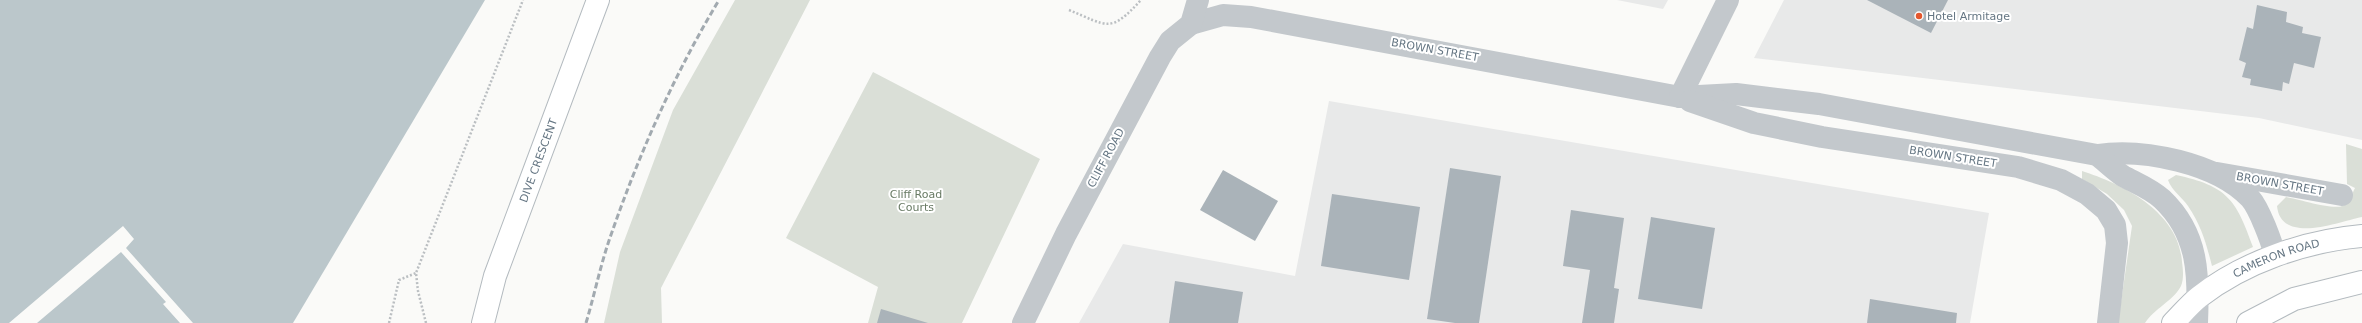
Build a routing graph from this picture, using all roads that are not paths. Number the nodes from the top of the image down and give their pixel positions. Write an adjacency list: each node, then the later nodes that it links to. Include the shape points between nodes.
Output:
1 (598, 0): 13 (main road, DIVE CRESCENT, via 495,276)
2 (1198, 0): 4 (street)
3 (1728, 0): 5 (street)
4 (1191, 24): 5 (street, BROWN STREET, via 1223,15 1251,17); 14 (street, CLIFF ROAD, via 1170,41 1160,57 1066,234)
5 (1680, 97): 6 (street, BROWN STREET, via 1736,94 1819,104); 15 (street, BROWN STREET, via 1754,123 1822,137 2018,167 2061,180 2088,194 2106,210 2115,225 2117,243)
6 (2097, 155): 7 (street, BROWN STREET, via 2117,152 2144,155); 12 (street, BROWN STREET, via 2122,175 2162,198 2179,219 2193,245)
7 (2217, 173): 8 (street, BROWN STREET); 10 (street, BROWN STREET, via 2235,184 2251,199 2271,240)
8 (2342, 195)
9 (2362, 236): 10 (main road, CAMERON ROAD)
10 (2275, 256): 12 (main road, CAMERON ROAD, via 2240,271)
11 (2362, 282): 18 (main road, via 2294,299)
12 (2198, 298): 16 (main road, CAMERON ROAD); 17 (street, BROWN STREET)
13 (483, 323)
14 (1023, 323)
15 (2108, 323)
16 (2172, 323)
17 (2197, 323)
18 (2248, 323)

